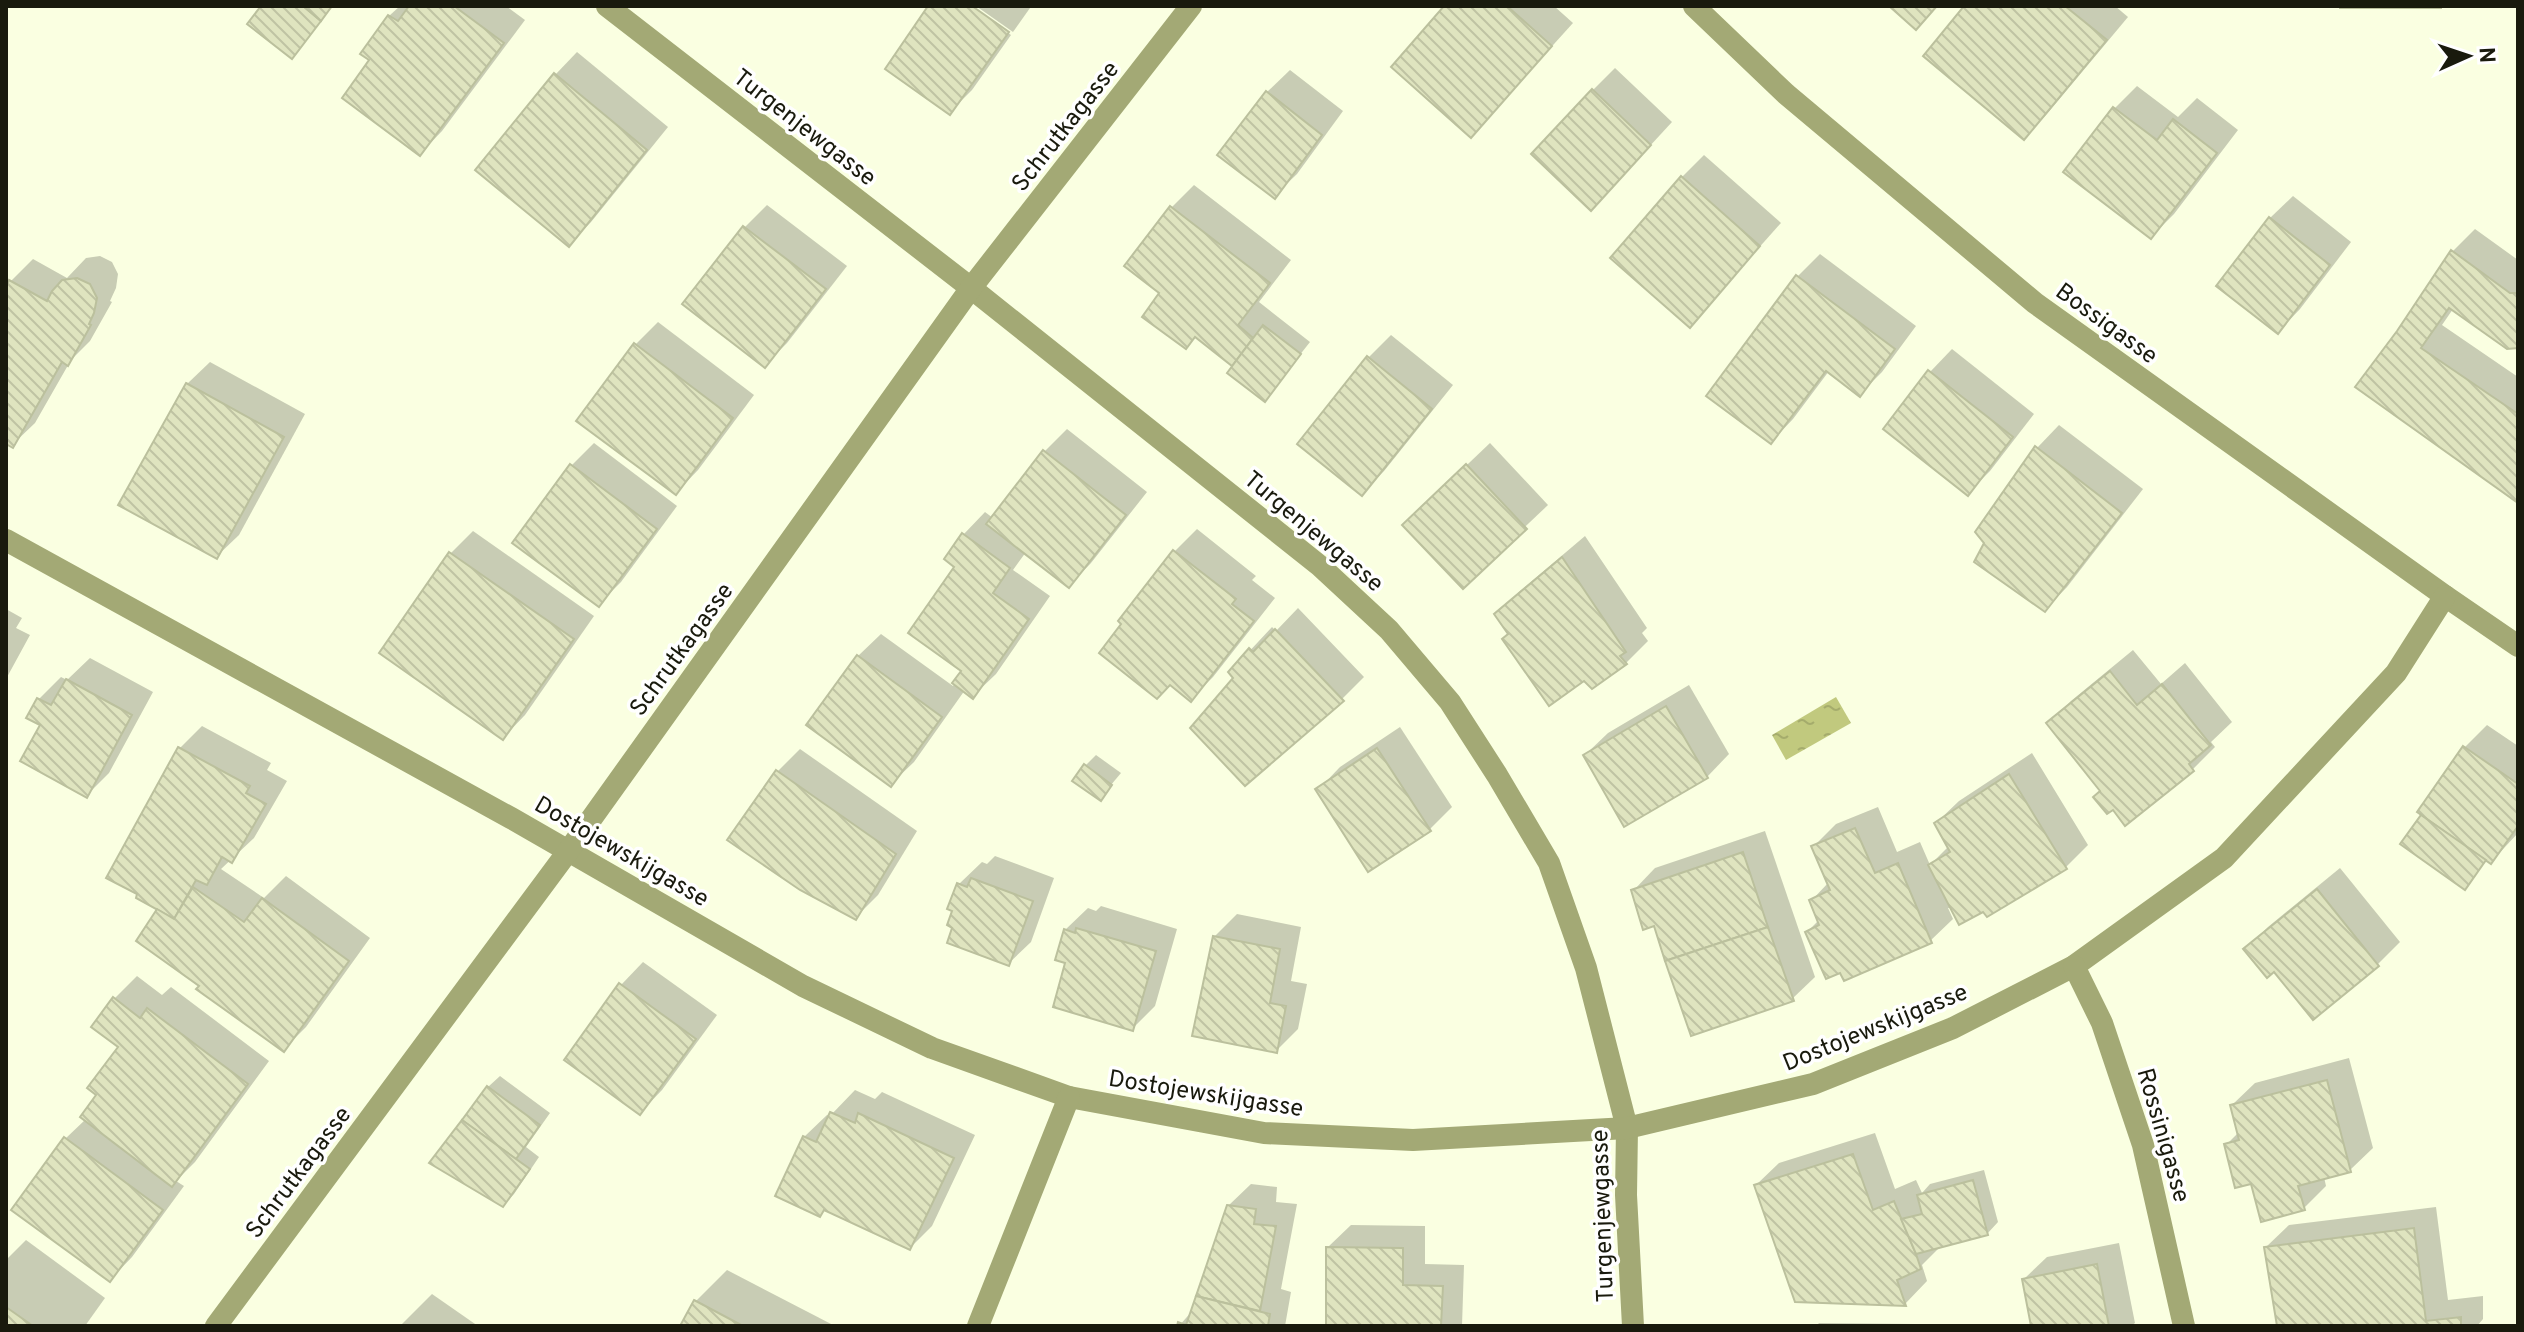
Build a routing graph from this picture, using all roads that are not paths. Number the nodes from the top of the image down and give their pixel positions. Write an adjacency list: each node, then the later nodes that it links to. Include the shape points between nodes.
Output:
1 (607, 6): 4 (street, Turgenjewgasse)
2 (1191, 6): 4 (street, Schrutkagasse)
3 (1694, 6): 6 (street, Bossigasse, via 1786,94 2035,303)
4 (971, 288): 8 (street, Schrutkagasse); 11 (street, Turgenjewgasse, via 1320,566 1389,630 1450,702 1549,863 1586,968)
5 (6, 540): 8 (street, Dostojewskijgasse)
6 (2445, 596): 7 (street, Bossigasse); 9 (street, Dostojewskijgasse, via 2396,673 2224,858)
7 (2518, 646)
8 (569, 850): 10 (street, Dostojewskijgasse, via 803,986 932,1048); 12 (street, Schrutkagasse)
9 (2074, 966): 11 (street, Dostojewskijgasse, via 1953,1028 1813,1084); 15 (street, Rossinigasse, via 2102,1023 2143,1145)
10 (1069, 1097): 11 (street, Dostojewskijgasse, via 1264,1133 1413,1140); 13 (street)
11 (1627, 1128): 14 (street, Turgenjewgasse)
12 (216, 1326)
13 (978, 1326)
14 (1633, 1326)
15 (2184, 1326)

